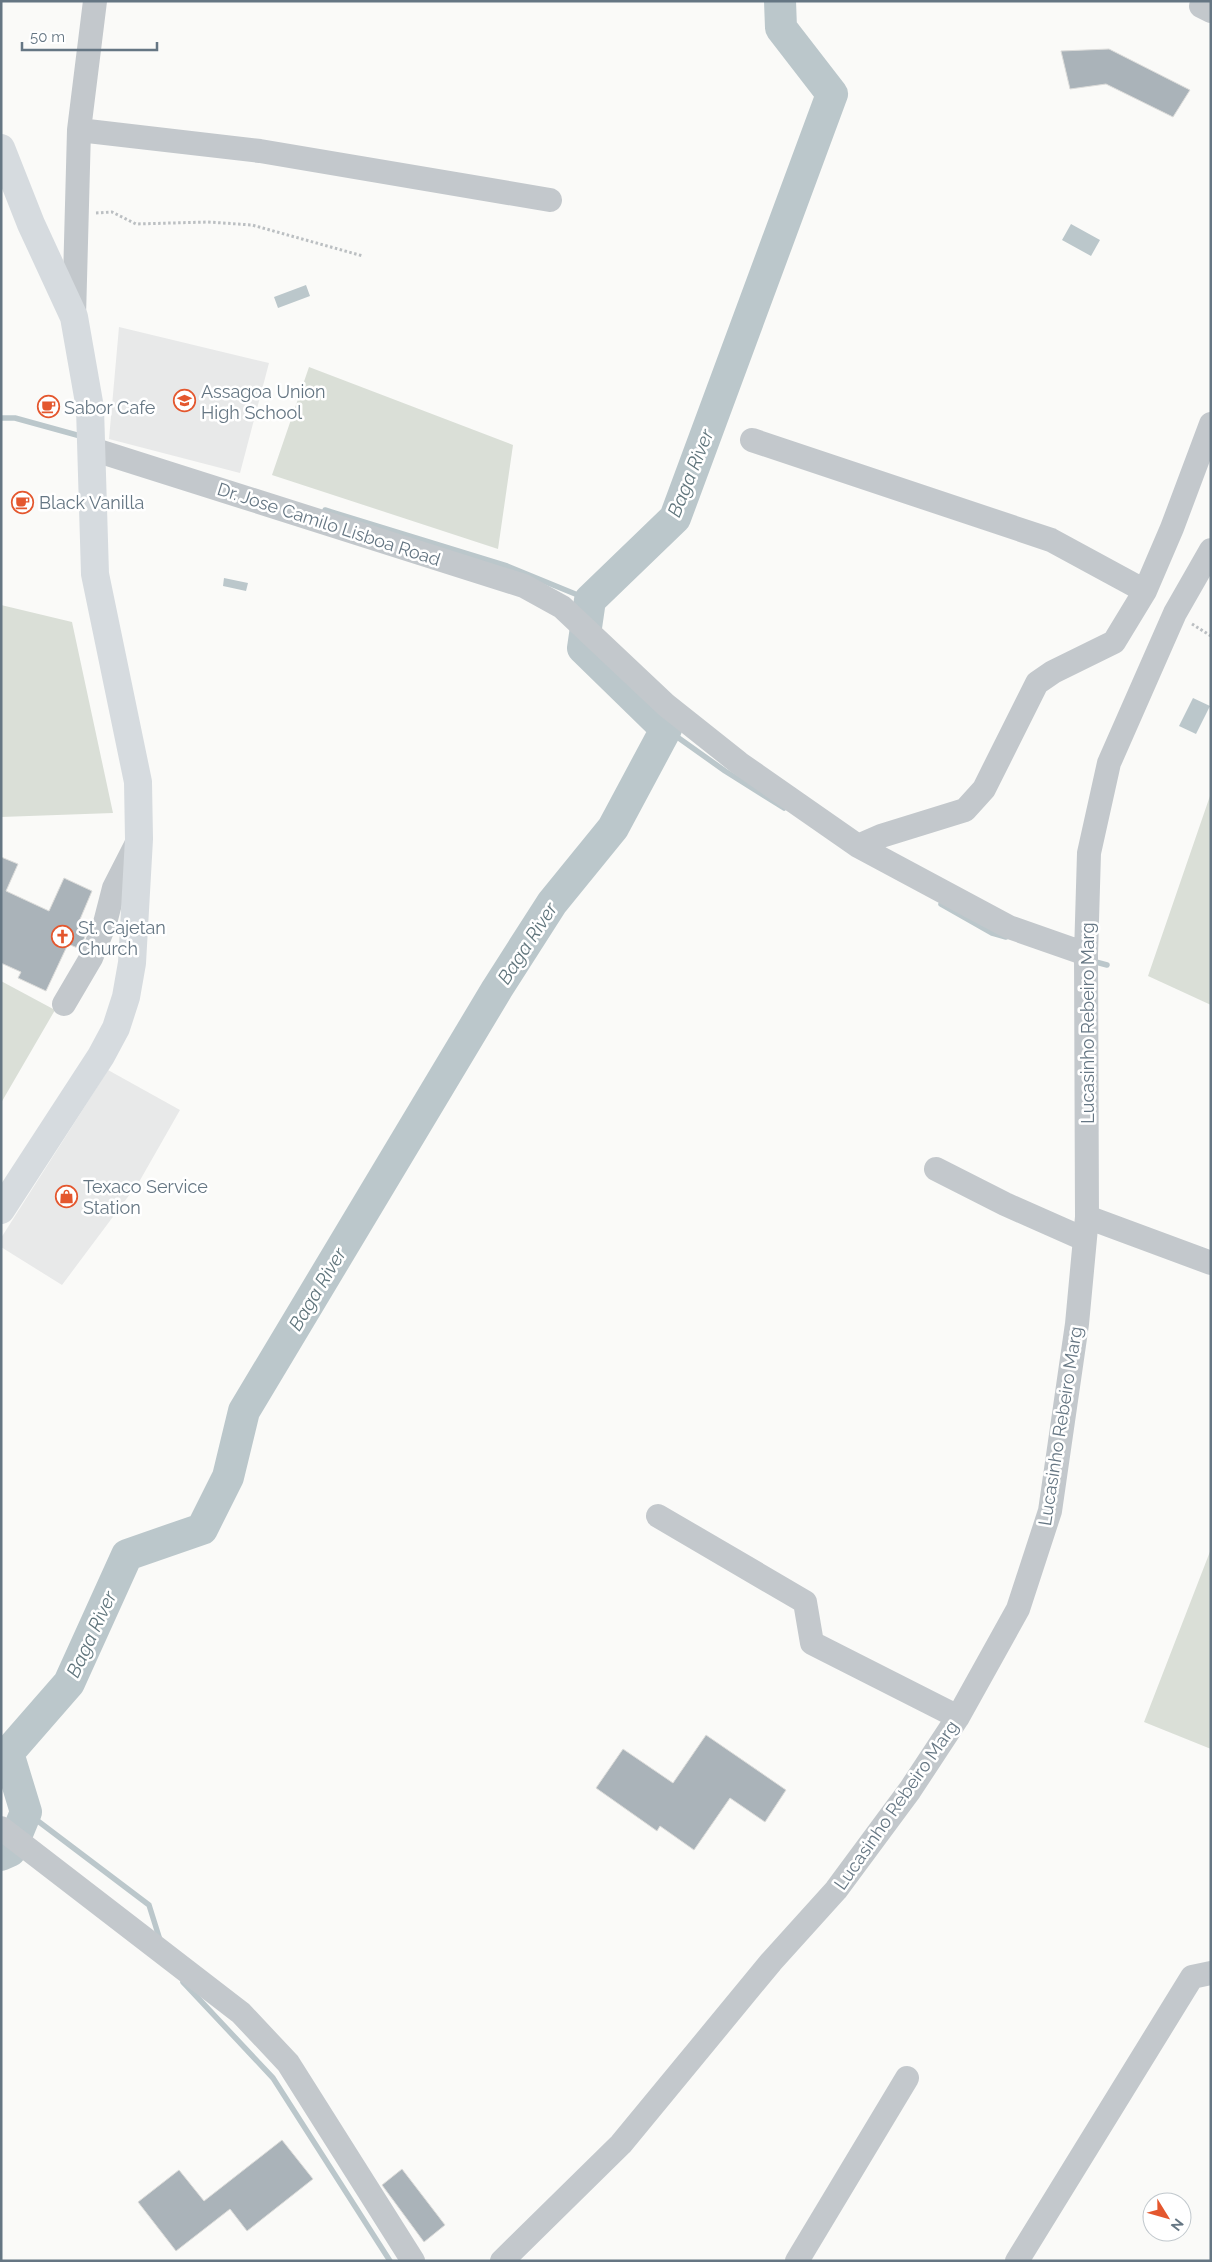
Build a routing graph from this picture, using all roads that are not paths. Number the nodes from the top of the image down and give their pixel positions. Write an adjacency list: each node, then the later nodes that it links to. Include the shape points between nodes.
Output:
1 (94, 1): 2 (street)
2 (79, 130): 4 (street, via 260,151); 5 (street)
3 (1, 148): 5 (main road, via 31,224)
4 (550, 200)
5 (74, 317): 8 (main road, via 90,408)
6 (1211, 424): 10 (street)
7 (752, 440): 10 (street, via 1051,540)
8 (91, 442): 11 (main road, via 95,574 138,782); 12 (street, Dr. Jose Camilo Lisboa Road, via 524,586 562,607 666,705 739,763)
9 (1211, 550): 13 (street, Lucasinho Rebeiro Marg, via 1175,613 1109,763 1089,853)
10 (1145, 591): 12 (street, via 1114,642 1037,683 984,790 965,810)
11 (139, 839): 14 (street, via 114,888 92,958); 16 (main road, via 132,963 116,1028)
12 (858, 846): 13 (street, Dr. Jose Camilo Lisboa Road, via 1009,927)
13 (1086, 954): 17 (street, Lucasinho Rebeiro Marg)
14 (64, 1004)
15 (936, 1168): 17 (street, via 1005,1204)
16 (1, 1210)
17 (1086, 1228): 18 (street); 20 (street, Lucasinho Rebeiro Marg, via 1077,1324 1050,1510 1018,1609)
18 (1211, 1263)
19 (658, 1516): 20 (street, via 805,1602 812,1643)
20 (958, 1717): 25 (street, Lucasinho Rebeiro Marg, via 910,1790 836,1890 771,1962 621,2144)
21 (1, 1828): 24 (street, via 241,2013 288,2063)
22 (1211, 1973): 27 (street, via 1192,1977)
23 (907, 2078): 26 (street)
24 (413, 2261)
25 (502, 2261)
26 (797, 2261)
27 (1017, 2261)

